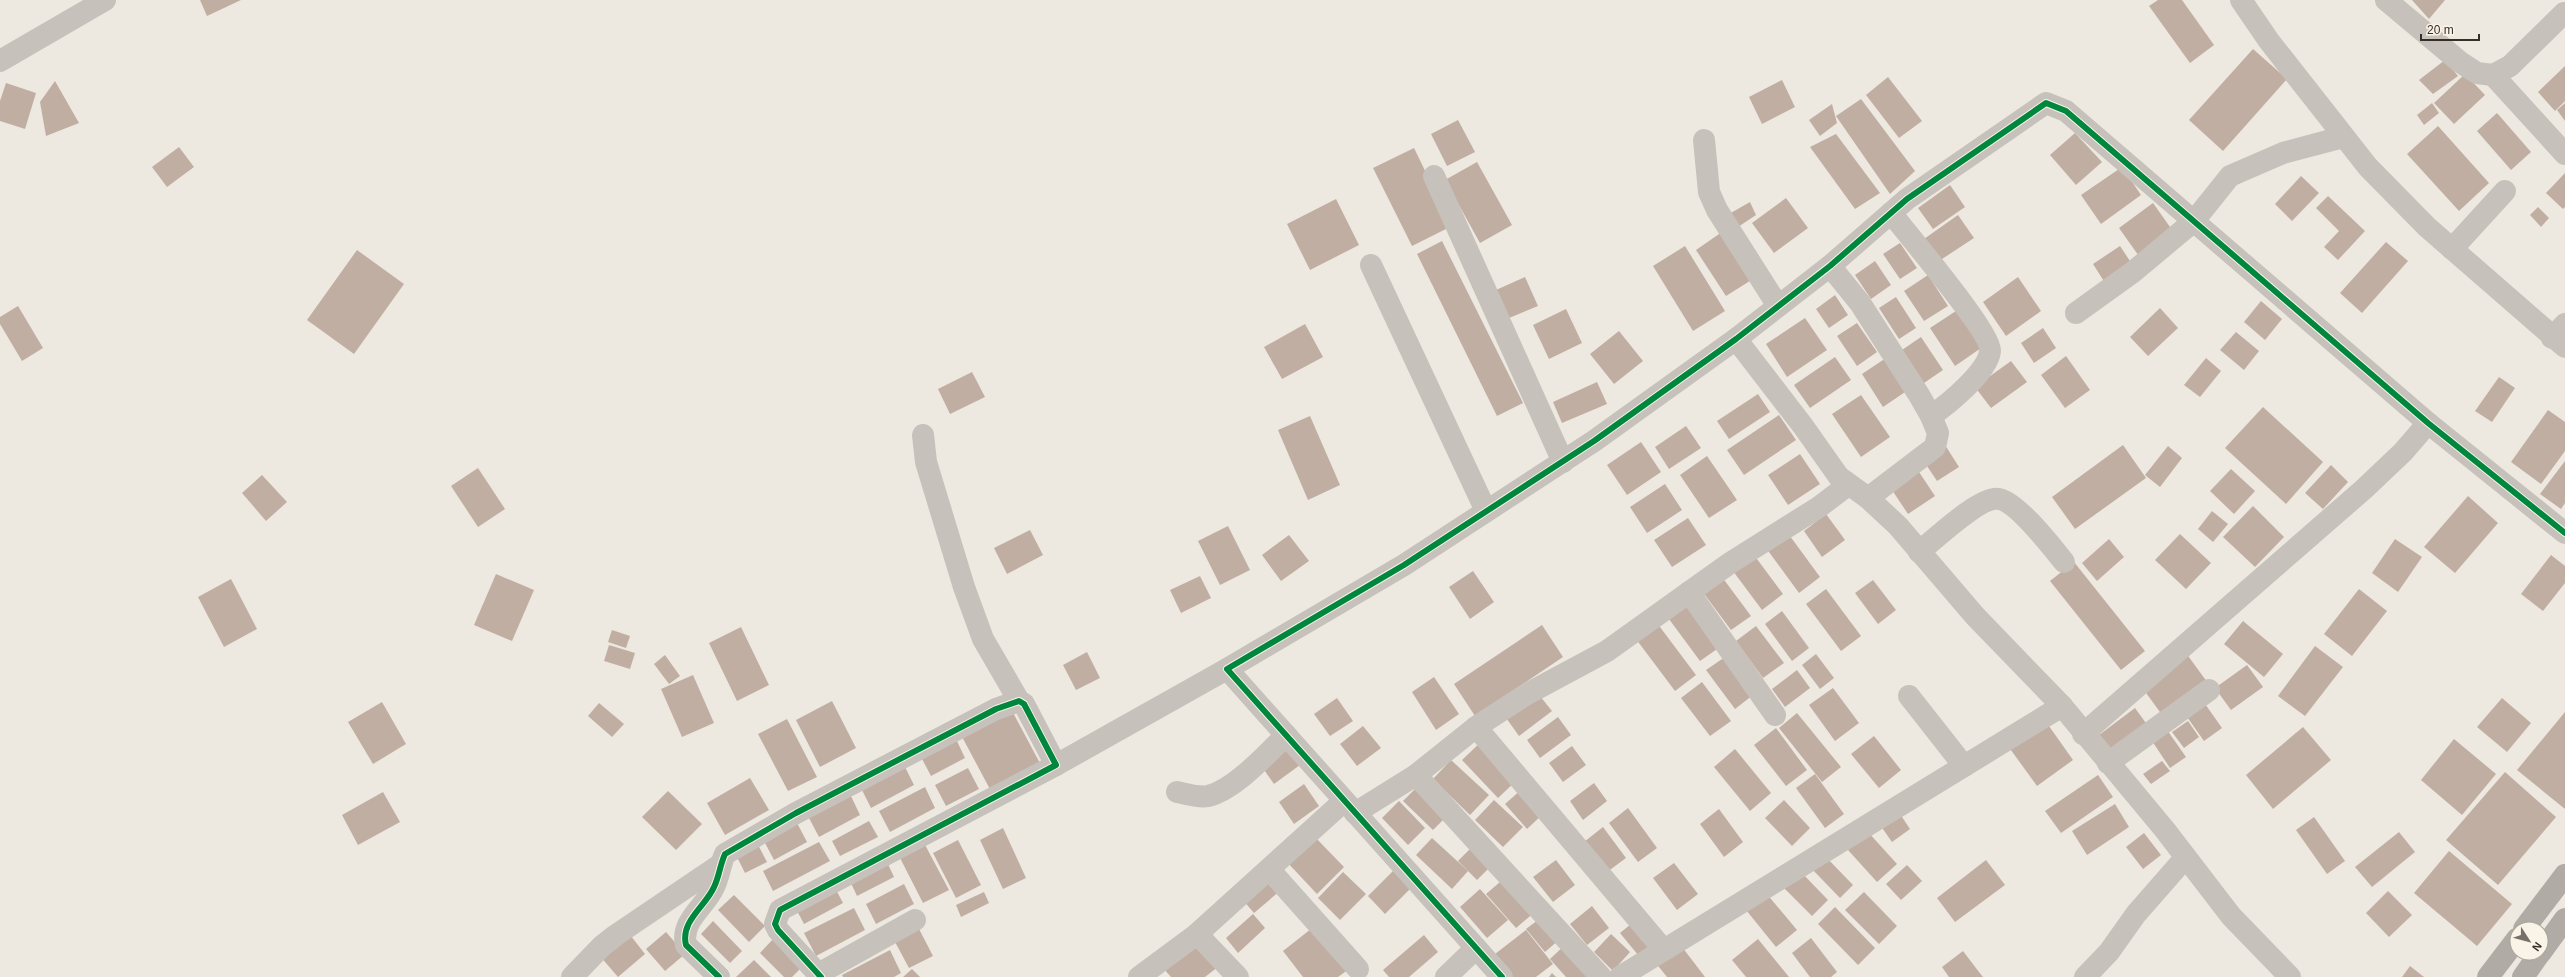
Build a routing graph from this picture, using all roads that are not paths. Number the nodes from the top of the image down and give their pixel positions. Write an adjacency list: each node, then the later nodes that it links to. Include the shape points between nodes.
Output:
1 (105, 0): 5 (street)
2 (2241, 0): 7 (street, via 2269,41)
3 (2386, 0): 6 (street, via 2460,62 2477,73)
4 (2562, 9): 6 (street, via 2510,66)
5 (0, 61)
6 (2493, 75): 9 (street)
7 (2343, 137): 13 (street, via 2318,142 2277,156 2230,176); 14 (street, via 2368,167)
8 (1704, 140): 17 (street, via 1709,192 1717,210)
9 (2565, 154)
10 (1434, 176): 24 (street)
11 (2504, 192): 14 (street)
12 (1891, 212): 13 (street, via 2046,103 2066,111); 16 (street); 21 (street, via 1988,341 1990,351 1986,362 1958,397)
13 (2194, 221): 18 (street, via 2133,272); 22 (street)
14 (2452, 248): 19 (street)
15 (1371, 265): 27 (street)
16 (1830, 266): 17 (street); 21 (street, via 1860,303)
17 (1778, 306): 20 (street)
18 (2076, 313)
19 (2561, 336)
20 (1736, 339): 24 (street); 25 (street, via 1803,426 1838,477)
21 (1932, 416): 26 (street, via 1938,433 1935,447)
22 (2428, 422): 28 (street); 39 (street, via 2403,452 2364,489)
23 (923, 435): 35 (street, via 926,462 964,587 983,639)
24 (1563, 462): 27 (street)
25 (1848, 485): 26 (street); 31 (street)
26 (1868, 498): 29 (street, via 1898,526)
27 (1486, 511): 32 (street, via 1404,565)
28 (2565, 533)
29 (1919, 552): 30 (street, via 1981,502 1998,498 2007,502 2029,521); 36 (street, via 1974,616)
30 (2064, 562)
31 (1689, 592): 37 (street); 38 (street, via 1607,651 1548,681)
32 (1227, 669): 40 (street); 42 (street)
33 (2209, 690): 41 (street)
34 (1909, 696): 43 (street)
35 (1019, 702): 42 (street, via 1027,708); 48 (street, via 996,709 796,813 726,854)
36 (2062, 706): 39 (street); 43 (street)
37 (1775, 715)
38 (1476, 727): 44 (street); 57 (street)
39 (2083, 734): 41 (street)
40 (1286, 735): 45 (street, via 1222,791 1198,796); 46 (street)
41 (2108, 763): 47 (street, via 2165,830)
42 (1056, 765): 61 (street, via 780,910 775,924 778,930)
43 (1964, 766): 57 (street)
44 (1416, 774): 46 (street); 68 (street)
45 (1177, 792)
46 (1349, 807): 49 (street); 56 (street)
47 (2185, 858): 70 (street, via 2136,914 2109,952); 71 (street, via 2231,916)
48 (721, 864): 62 (street, via 616,935); 63 (street, via 715,885 691,920 684,939 686,945)
49 (1269, 869): 54 (street); 60 (street)
50 (2565, 875): 53 (highway)
51 (2565, 919): 55 (highway)
52 (915, 920): 61 (street)
53 (2530, 921)
54 (1197, 934): 64 (street); 65 (street)
55 (2549, 941)
56 (1476, 948): 66 (street); 67 (street)
57 (1664, 949): 69 (street)
58 (2509, 949): 72 (highway)
59 (2535, 961): 73 (highway)
60 (1358, 969)
61 (819, 976)
62 (572, 977)
63 (719, 977)
64 (1139, 977)
65 (1238, 977)
66 (1446, 977)
67 (1502, 977)
68 (1601, 977)
69 (1620, 977)
70 (2085, 977)
71 (2290, 977)
72 (2488, 977)
73 (2523, 977)

